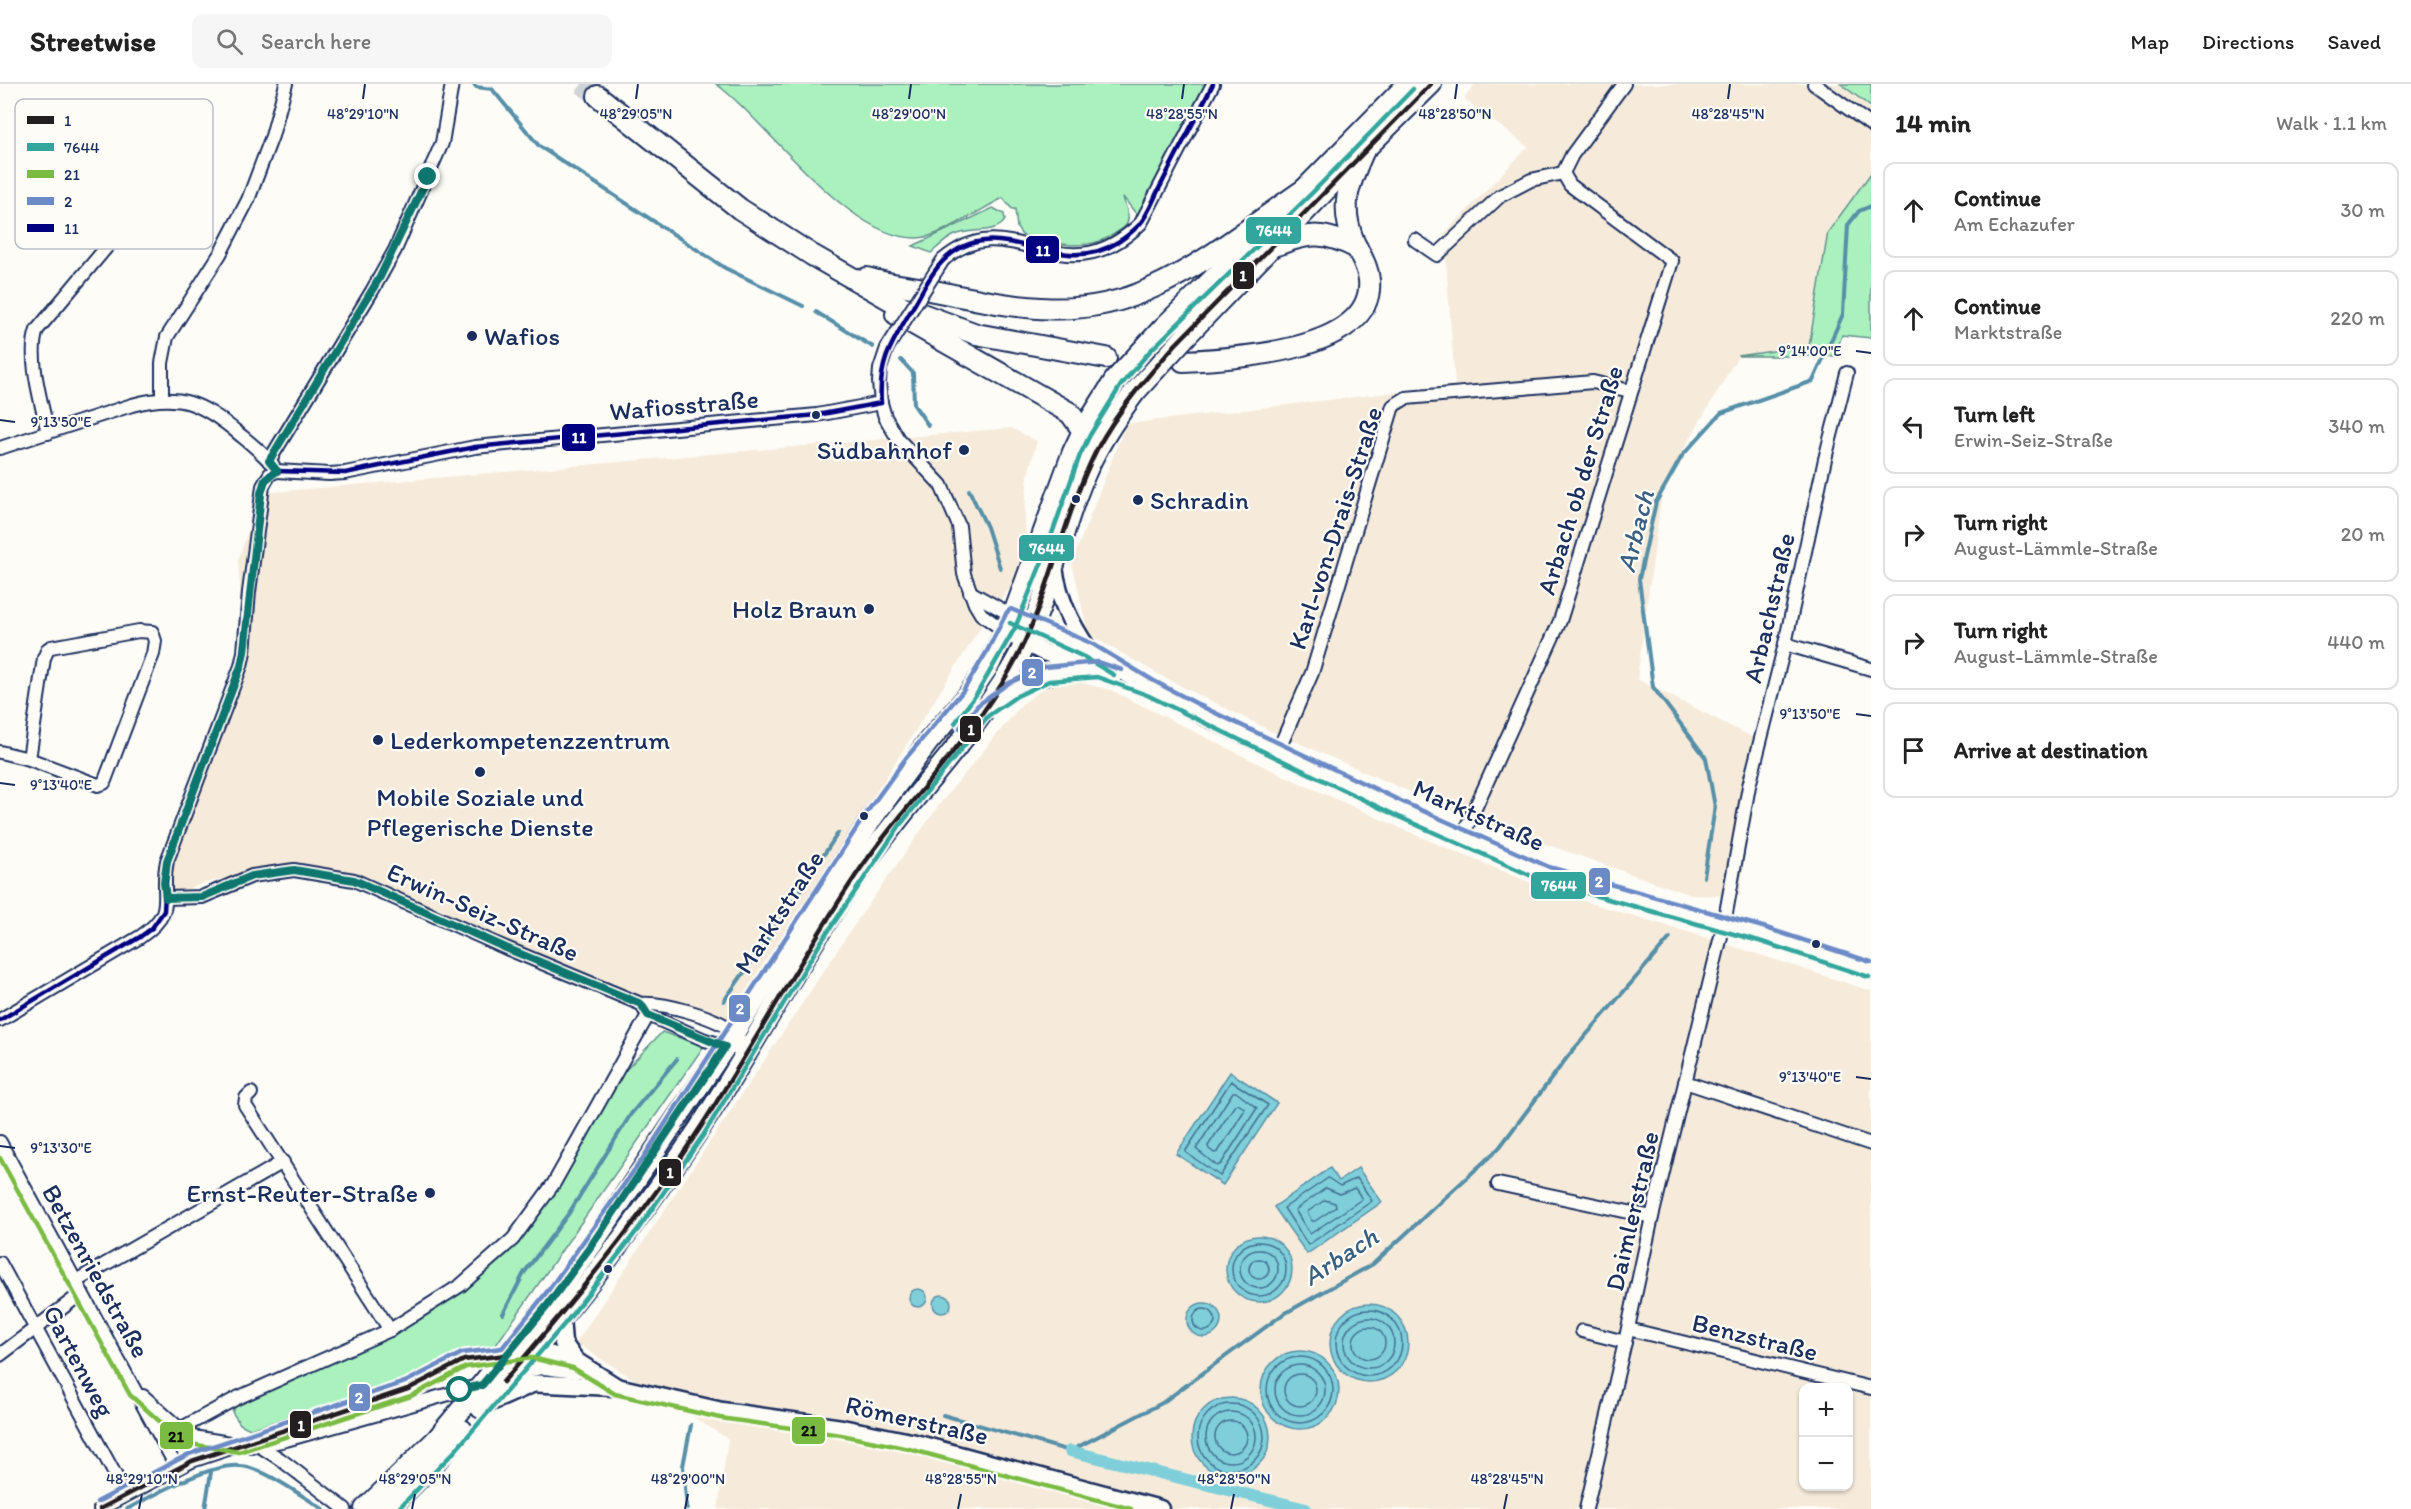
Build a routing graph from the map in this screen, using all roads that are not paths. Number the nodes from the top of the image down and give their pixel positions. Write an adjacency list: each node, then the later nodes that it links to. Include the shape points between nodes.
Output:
1 (286, 84): 24 (street, via 248,200 220,254 167,337)
2 (452, 84): 29 (street, via 442,143 395,250)
3 (1213, 84): 25 (street, bridge, via 1141,224 1120,242 1096,252 1068,255 989,239 964,245 943,260 887,348 880,369)
4 (1408, 84): 12 (main road)
5 (1431, 84): 10 (main road)
6 (1624, 84): 11 (street)
7 (1814, 84): 9 (street)
8 (598, 96): 17 (main road, via 740,209)
9 (1871, 125)
10 (1364, 150): 14 (main road); 15 (main road, via 1346,199 1345,214)
11 (1563, 173): 13 (street, via 1531,180 1500,196 1437,255); 23 (street, Arbach ob der Straße, via 1570,185 1672,261)
12 (1308, 187): 18 (main road, via 1172,278 1130,297 1090,307 1030,309); 26 (main road, Marktstraße, bridge, via 1162,329 1115,380)
13 (1415, 240)
14 (1271, 248): 15 (main road, via 1312,234); 30 (main road, bridge, via 1134,393 1112,424 1089,466)
15 (1357, 248): 21 (main road, via 1369,282 1367,298 1348,325 1332,335 1292,347)
16 (105, 249): 27 (street, via 34,338 33,355)
17 (840, 271): 18 (main road); 19 (main road, via 941,323); 26 (main road, via 886,308 1070,413)
18 (885, 284): 19 (main road)
19 (1028, 344): 20 (main road)
20 (1106, 358)
21 (1183, 362)
22 (1847, 373): 34 (street, Arbachstraße)
23 (1630, 392): 40 (street, Karl-von-Drais-Straße, via 1593,382 1406,398 1393,406 1312,673); 43 (street, Arbach ob der Straße, via 1560,621)
24 (162, 399): 27 (street); 29 (street, via 190,402 208,410)
25 (881, 403): 29 (street, Wafiosstraße, via 817,415 475,447 345,473); 31 (street, via 893,432 940,484 959,526)
26 (1083, 431): 32 (main road, Marktstraße)
27 (48, 432): 28 (street)
28 (0, 448)
29 (273, 466): 44 (street, via 261,493 241,666 169,855 164,883)
30 (1054, 568): 33 (main road); 35 (main road, via 1062,604)
31 (970, 592): 32 (street); 32 (street, via 981,614)
32 (1010, 624): 33 (main road); 49 (main road, Marktstraße, via 967,697 872,818)
33 (1029, 634): 35 (main road, Marktstraße); 36 (main road, Marktstraße, via 1043,652); 39 (main road, Marktstraße)
34 (1785, 644): 37 (street); 45 (street, Arbachstraße, via 1749,786)
35 (1088, 650): 38 (main road, Marktstraße)
36 (1098, 669): 38 (main road, Marktstraße); 39 (main road, via 1047,674 1013,689)
37 (1871, 669)
38 (1150, 688): 40 (main road, Marktstraße)
39 (983, 711): 50 (main road, Marktstraße, via 894,821)
40 (1278, 751): 43 (main road, Marktstraße)
41 (0, 752): 42 (street)
42 (29, 759): 42 (street, via 95,784 104,783 153,654 152,632 139,631 48,649)
43 (1462, 837): 45 (main road, Marktstraße, via 1546,874)
44 (166, 898): 47 (street, Erwin-Seiz-Straße, via 202,897 252,876 294,870 354,880); 48 (street, via 164,914 154,927)
45 (1724, 924): 46 (main road, Marktstraße); 51 (street, Daimlerstraße)
46 (1871, 969)
47 (645, 1009): 49 (street, Erwin-Seiz-Straße); 49 (street, Erwin-Seiz-Straße, via 651,1003 716,1021); 62 (street, via 554,1183 513,1239 461,1286)
48 (0, 1020)
49 (729, 1040): 50 (street, Erwin-Seiz-Straße); 68 (main road, Marktstraße)
50 (747, 1052): 60 (main road, Marktstraße, via 633,1224)
51 (1685, 1082): 54 (street); 57 (street, Daimlerstraße)
52 (251, 1093): 55 (street, via 245,1105)
53 (0, 1142): 59 (street, Betzenriedstraße)
54 (1871, 1144)
55 (283, 1162): 59 (street); 62 (street)
56 (1498, 1184): 57 (street)
57 (1652, 1216): 64 (street, Daimlerstraße)
58 (0, 1263): 61 (street, Gartenweg)
59 (79, 1287): 61 (street); 73 (street, Betzenriedstraße)
60 (561, 1316): 65 (main road, Marktstraße); 67 (main road, via 563,1343)
61 (36, 1328): 66 (street); 82 (street, Gartenweg)
62 (390, 1330): 75 (street, via 237,1398)
63 (1582, 1331): 64 (street, Benzstraße)
64 (1627, 1336): 72 (street, Benzstraße); 88 (street, Daimlerstraße)
65 (532, 1350): 67 (main road, Römerstraße); 68 (main road, Marktstraße)
66 (0, 1355)
67 (576, 1361): 69 (main road, Römerstraße)
68 (500, 1373): 69 (main road, Römerstraße, via 544,1366); 70 (main road); 74 (main road); 76 (street); 77 (street, via 464,1359 408,1389); 85 (main road)
69 (593, 1373): 71 (main road, Römerstraße)
70 (535, 1383): 71 (main road); 74 (main road)
71 (617, 1387): 87 (main road, Römerstraße, via 722,1411 911,1442)
72 (1871, 1388)
73 (136, 1391): 75 (street, Betzenriedstraße); 81 (street, Betzenriedstraße)
74 (482, 1407): 86 (main road)
75 (180, 1429): 77 (street, Betzenriedstraße, via 193,1437)
76 (286, 1440): 78 (street); 79 (street)
77 (237, 1445): 80 (street)
78 (258, 1445): 79 (street); 80 (street)
79 (280, 1459): 84 (street)
80 (192, 1461): 81 (street)
81 (177, 1468): 83 (street)
82 (118, 1480)
83 (100, 1509)
84 (345, 1509)
85 (365, 1509)
86 (388, 1509)
87 (1160, 1509)
88 (1586, 1509)

